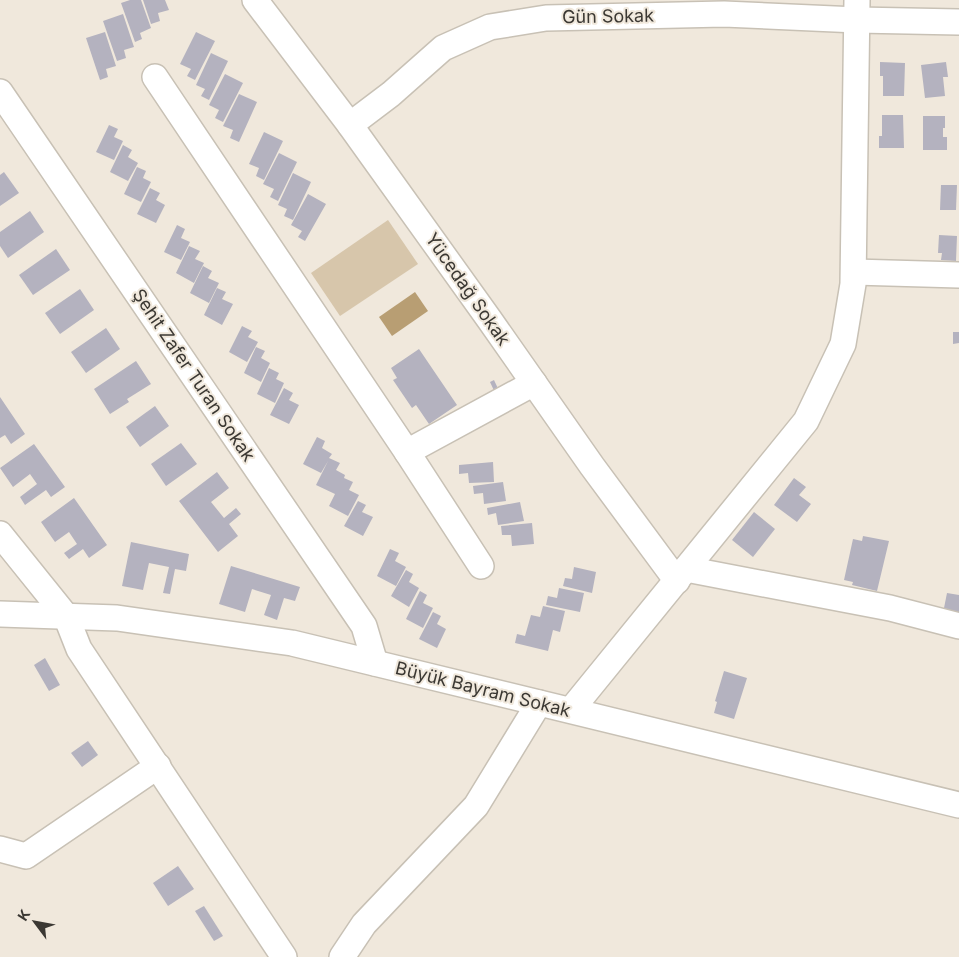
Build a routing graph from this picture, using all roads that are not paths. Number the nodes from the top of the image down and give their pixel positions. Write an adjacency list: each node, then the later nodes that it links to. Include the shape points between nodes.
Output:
1 (255, 0): 6 (street, Yücedağ Sokak)
2 (857, 10): 3 (street, Gün Sokak); 6 (street, Gün Sokak, via 546,18 490,27 443,48); 7 (street)
3 (959, 22)
4 (155, 77): 10 (street)
5 (0, 92): 17 (street, Şehit Zafer Turan Sokak, via 364,626)
6 (350, 125): 9 (street, Yücedağ Sokak)
7 (854, 272): 8 (street); 13 (street, via 843,344 806,421)
8 (959, 275)
9 (534, 383): 10 (street); 13 (street, Yücedağ Sokak, via 592,466)
10 (407, 452): 12 (street)
11 (0, 534): 15 (street)
12 (481, 566)
13 (681, 575): 16 (street, via 890,608); 19 (street)
14 (0, 614): 15 (street, Büyük Bayram Sokak)
15 (66, 616): 17 (street, Büyük Bayram Sokak, via 117,618 292,643); 20 (street, via 79,649)
16 (959, 626)
17 (375, 663): 18 (street, Büyük Bayram Sokak)
18 (539, 703): 19 (street, Büyük Bayram Sokak); 24 (street, via 476,806 364,924)
19 (570, 710): 21 (street, Büyük Bayram Sokak)
20 (158, 766): 22 (street, via 26,856); 23 (street)
21 (959, 805)
22 (0, 850)
23 (284, 957)
24 (342, 957)

